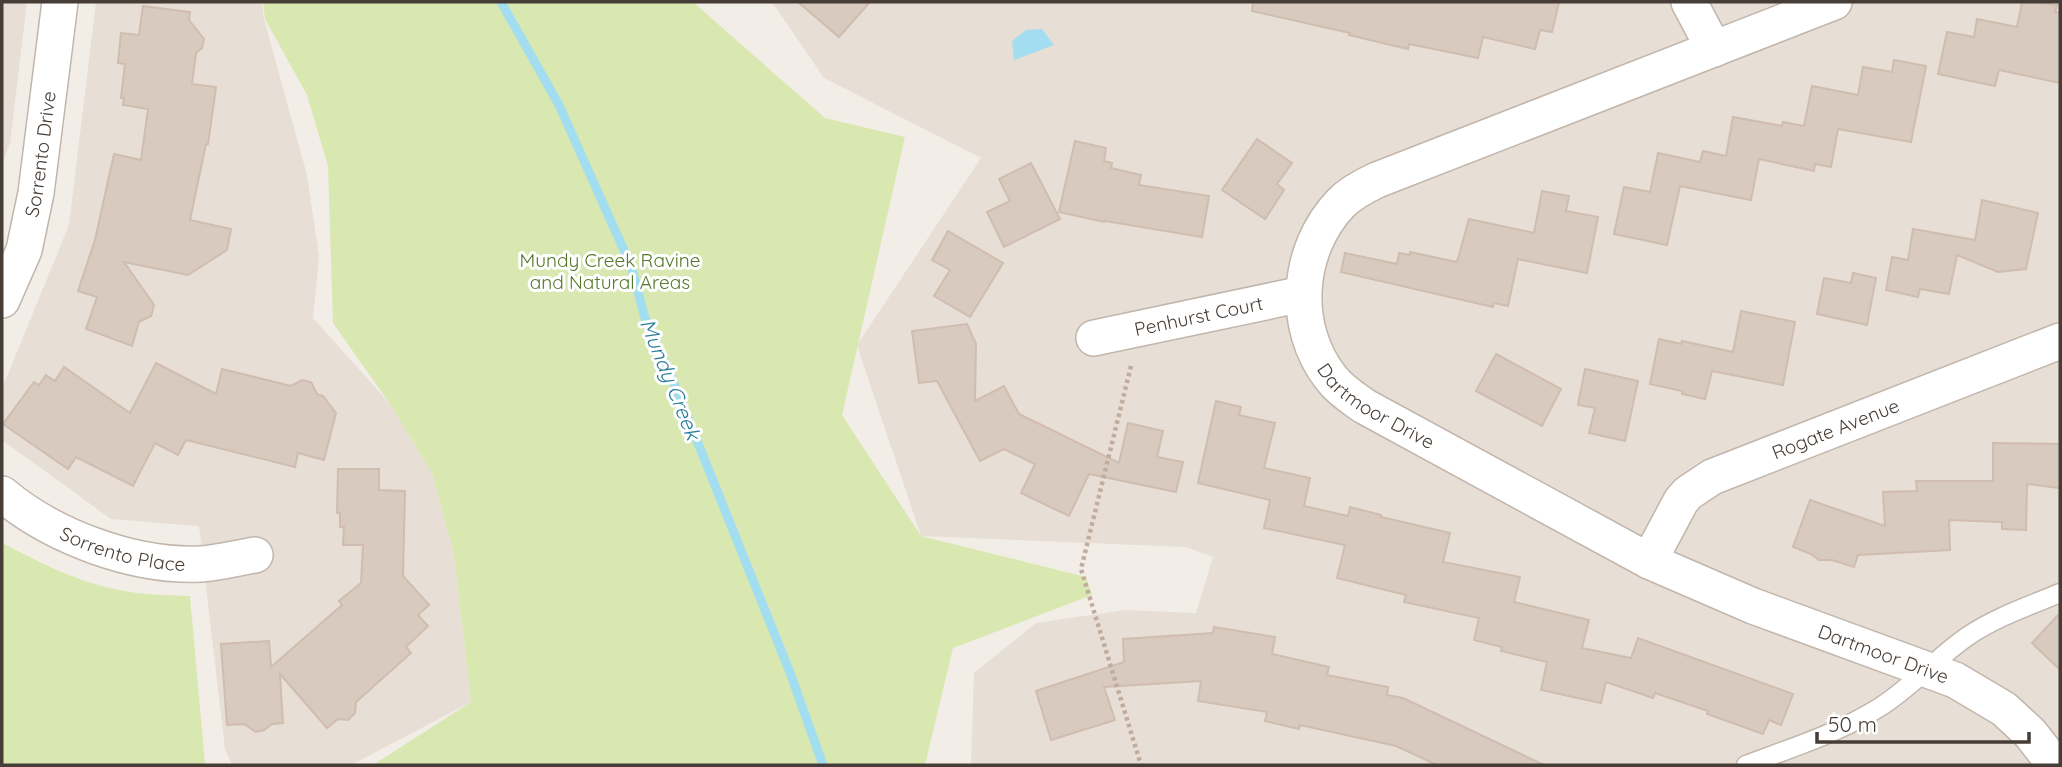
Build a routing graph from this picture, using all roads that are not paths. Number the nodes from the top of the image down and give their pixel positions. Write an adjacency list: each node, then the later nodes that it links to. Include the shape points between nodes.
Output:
1 (60, 2): 6 (street, Sorrento Drive, via 32,213 24,250)
2 (1689, 2): 4 (street)
3 (1835, 2): 4 (street, Dartmoor Drive)
4 (1714, 49): 5 (street, Dartmoor Drive, via 1357,190 1320,233)
5 (1303, 293): 7 (street, Penhurst Court); 11 (street, Dartmoor Drive, via 1312,342 1326,370 1345,392)
6 (2, 300)
7 (1094, 338)
8 (2060, 341): 11 (street, Rogate Avenue, via 1712,477 1681,501)
9 (2, 494): 10 (street, Sorrento Place, via 55,529 97,547 152,561 202,564)
10 (255, 555)
11 (1649, 561): 13 (street, Dartmoor Drive, via 1753,606)
12 (2060, 593): 13 (lane, via 1981,628)
13 (1928, 669): 14 (lane, via 1864,717); 15 (street, Dartmoor Drive, via 2004,709)
14 (1746, 765)
15 (2055, 765)

